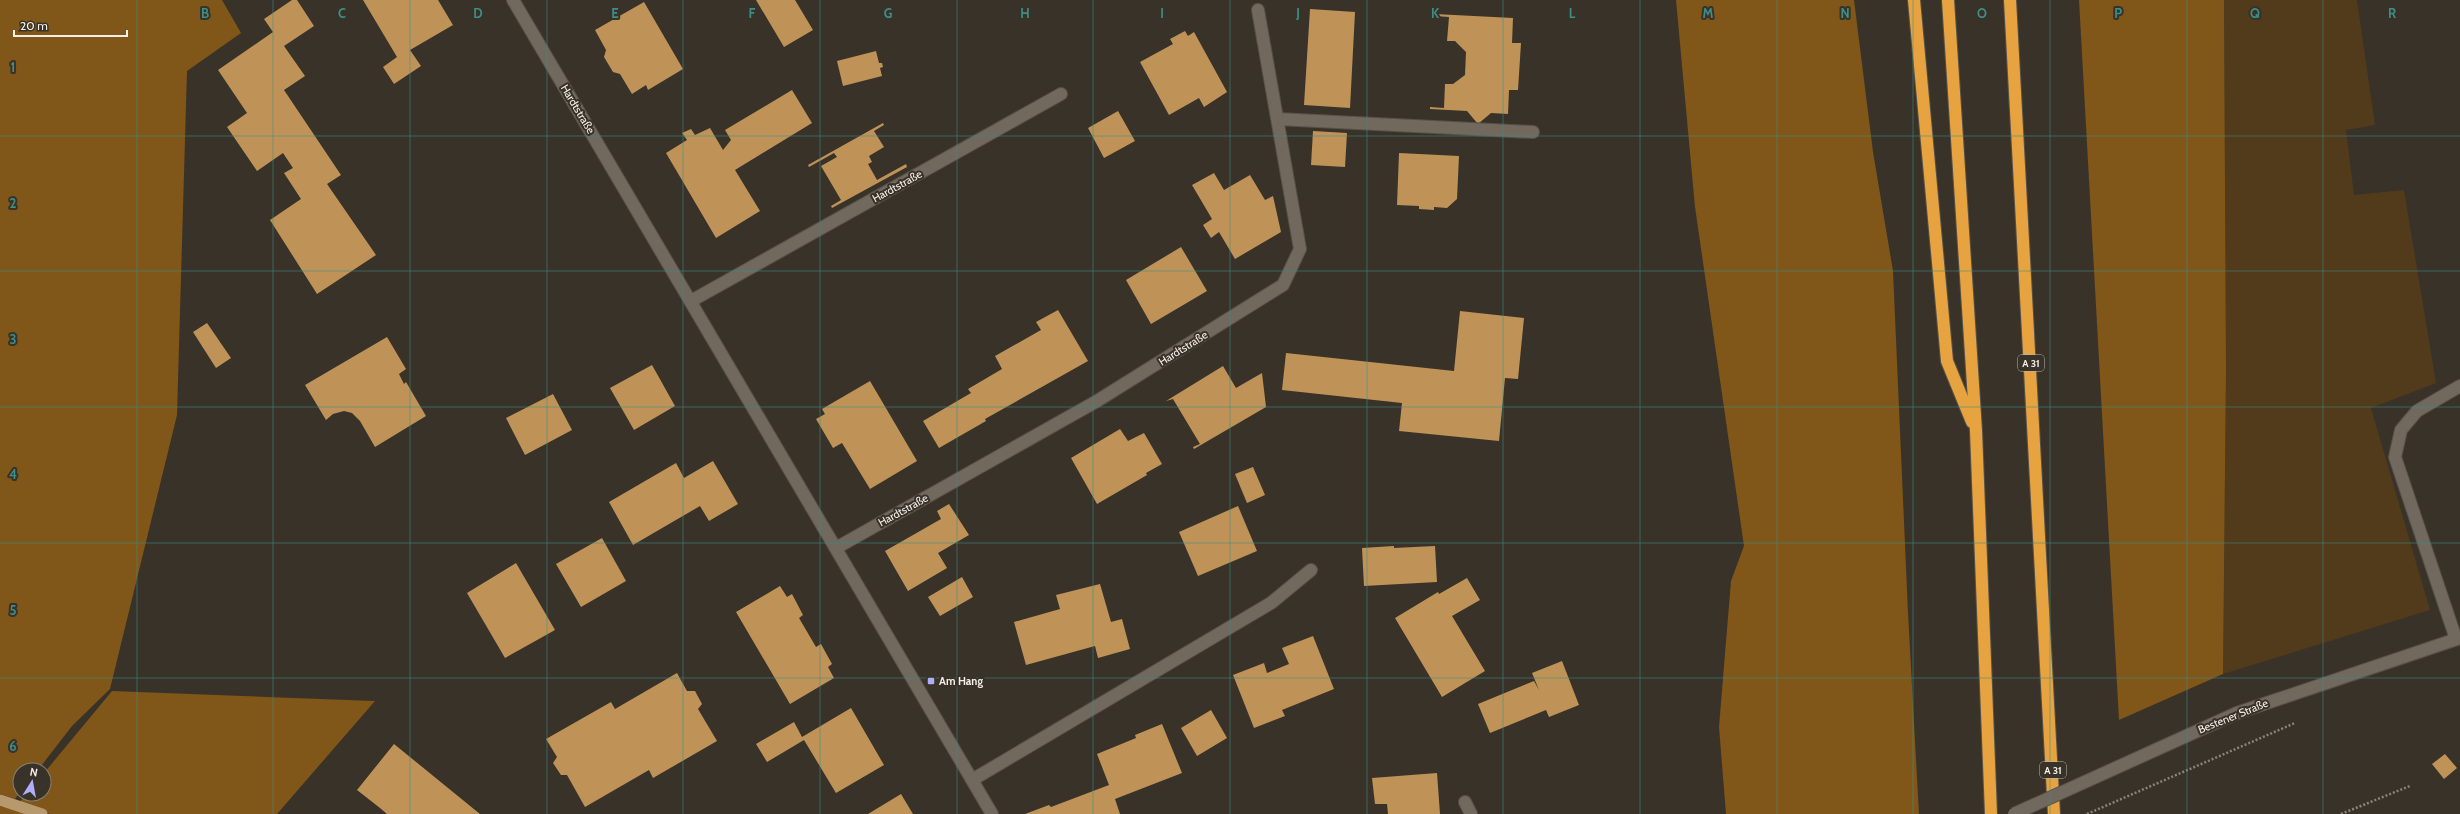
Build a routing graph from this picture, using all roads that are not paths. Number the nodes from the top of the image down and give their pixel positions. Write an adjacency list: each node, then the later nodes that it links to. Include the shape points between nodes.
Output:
1 (513, 0): 9 (street, Hardtstraße)
2 (1914, 0): 11 (highway, via 1946,361)
3 (1948, 0): 11 (highway)
4 (2010, 0): 21 (highway, A 31)
5 (1258, 10): 7 (street, Hardtstraße)
6 (1061, 94): 9 (street, Hardtstraße)
7 (1278, 119): 8 (street); 12 (street, Hardtstraße, via 1300,249 1283,285 1097,401)
8 (1533, 132)
9 (691, 301): 12 (street, Hardtstraße)
10 (2460, 386): 14 (street, via 2416,412 2401,430 2395,457)
11 (1976, 431): 19 (highway)
12 (836, 548): 15 (street, Hardtstraße)
13 (1311, 570): 15 (street, via 1271,603)
14 (2458, 638): 20 (street, Bestener Straße, bridge, via 2237,713)
15 (972, 780): 17 (street, Hardtstraße)
16 (1465, 802): 18 (street)
17 (992, 814)
18 (1471, 814)
19 (1991, 814)
20 (2014, 814)
21 (2054, 814)

